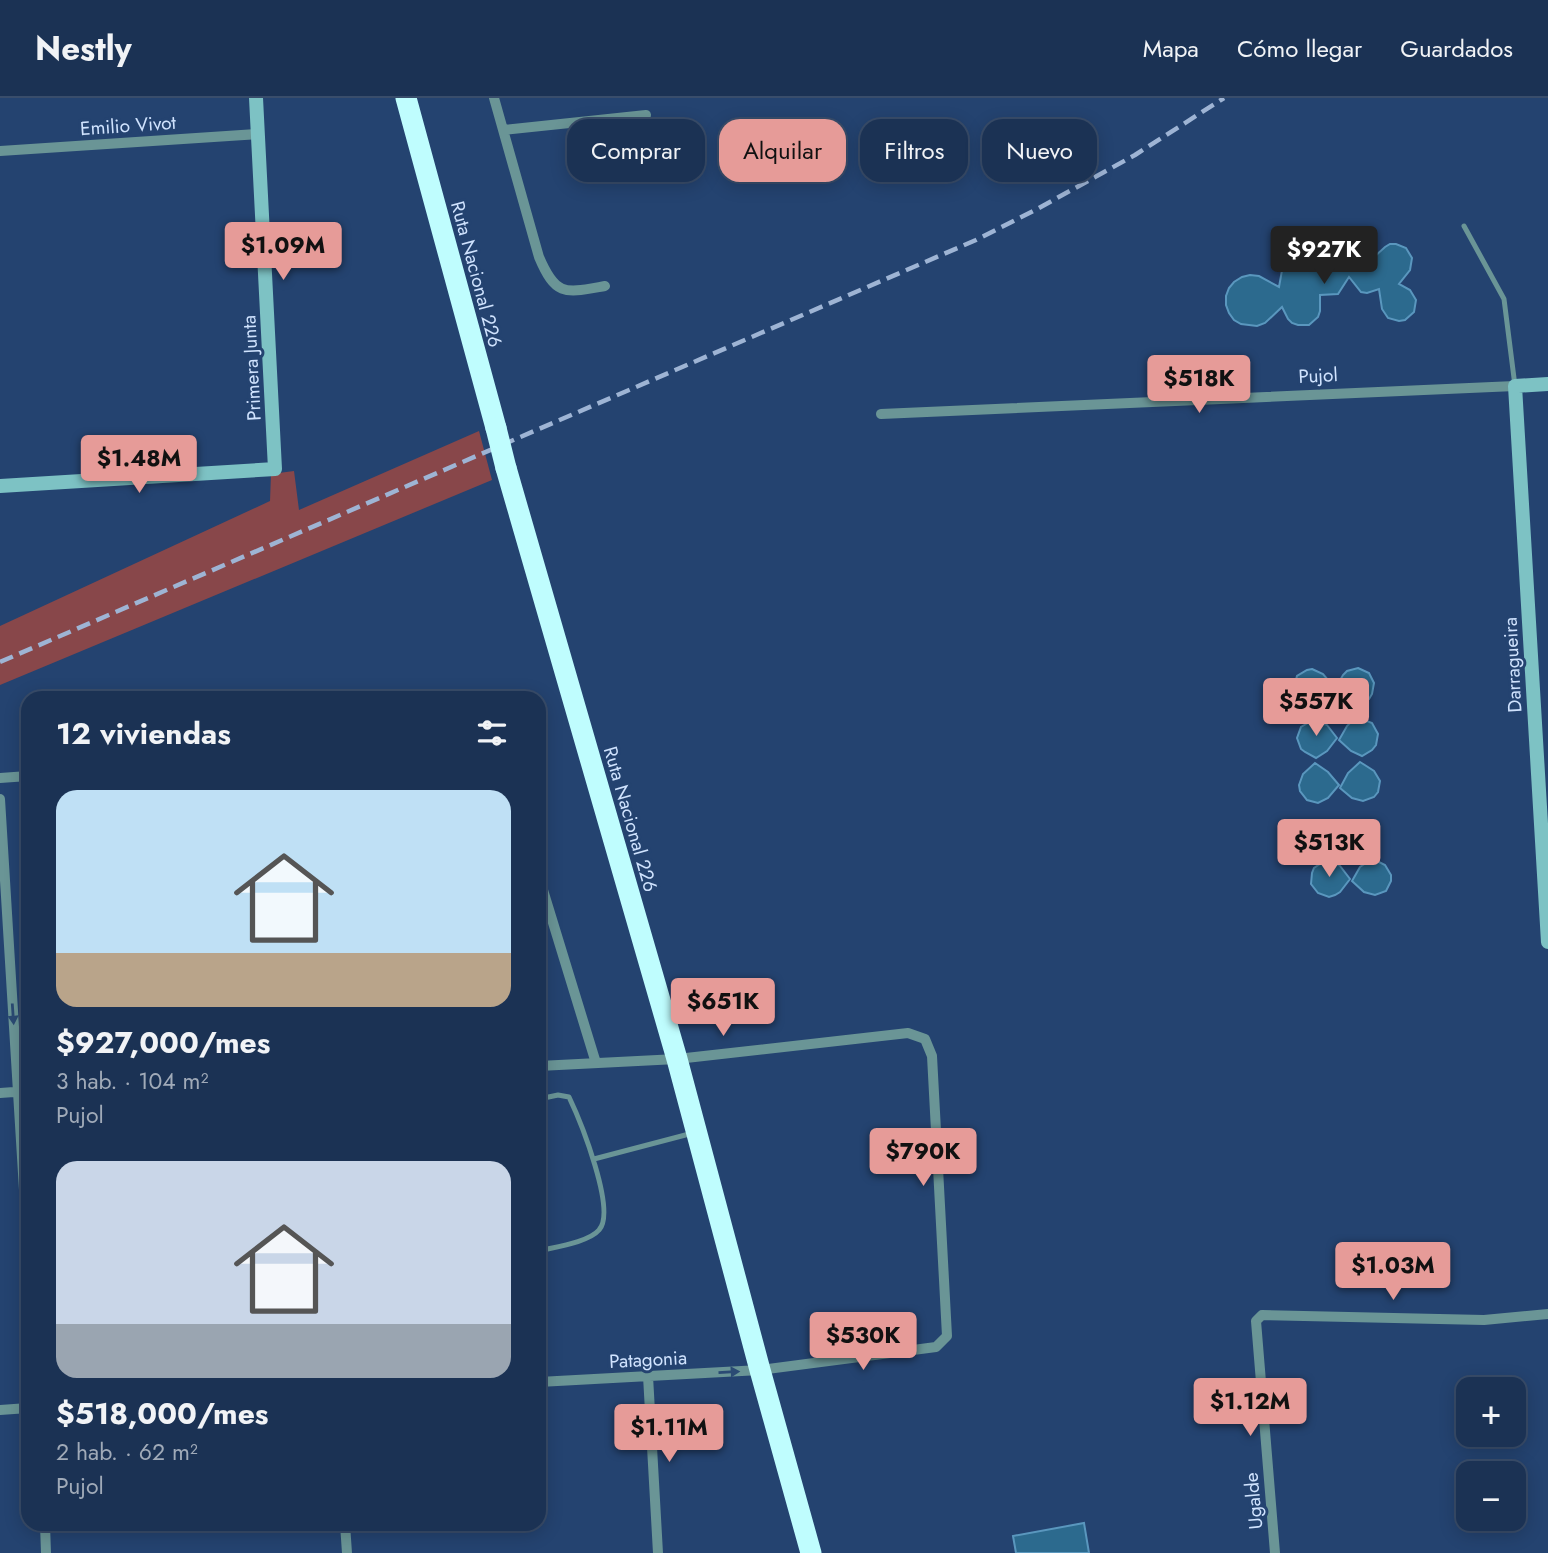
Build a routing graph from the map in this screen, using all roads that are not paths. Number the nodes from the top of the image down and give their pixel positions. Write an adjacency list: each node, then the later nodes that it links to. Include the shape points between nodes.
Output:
1 (256, 98): 6 (main road, Primera Junta)
2 (406, 98): 19 (highway, Ruta Nacional 226, bridge, via 506,468)
3 (494, 98): 5 (street)
4 (646, 114): 5 (street)
5 (503, 130): 9 (street, via 548,276 555,286 575,292)
6 (258, 134): 7 (street, Emilio Vivot); 13 (main road, Primera Junta, via 275,469)
7 (0, 151)
8 (1464, 226): 11 (lane, via 1504,299)
9 (605, 286)
10 (1548, 384): 11 (main road, Pujol)
11 (1515, 386): 12 (street, Pujol); 18 (main road, Darragueira)
12 (881, 414)
13 (0, 486)
14 (21, 776): 15 (street)
15 (0, 778)
16 (0, 799): 22 (street, one-way to 22)
17 (546, 900): 20 (street)
18 (1548, 942)
19 (677, 1059): 20 (street); 26 (highway, Ruta Nacional 226); 30 (street, Patagonia, via 908,1033 925,1039 932,1056 947,1336 936,1347)
20 (596, 1063): 21 (street)
21 (546, 1066)
22 (21, 1067)
23 (21, 1092): 24 (street)
24 (0, 1093)
25 (546, 1097): 27 (lane, via 569,1097)
26 (696, 1132): 27 (lane); 30 (highway, Ruta Nacional 226)
27 (594, 1159): 28 (lane, via 605,1219 601,1229)
28 (546, 1249)
29 (1548, 1314): 41 (street, Ugalde, via 1484,1320 1262,1315 1256,1321)
30 (760, 1370): 31 (street, Patagonia, one-way to 30); 40 (highway, Ruta Nacional 226)
31 (648, 1376): 32 (street, Patagonia); 39 (street)
32 (546, 1382)
33 (21, 1408): 34 (street)
34 (0, 1409)
35 (45, 1531): 37 (street)
36 (345, 1531): 38 (street)
37 (46, 1553)
38 (347, 1553)
39 (658, 1553)
40 (811, 1553)
41 (1275, 1553)

